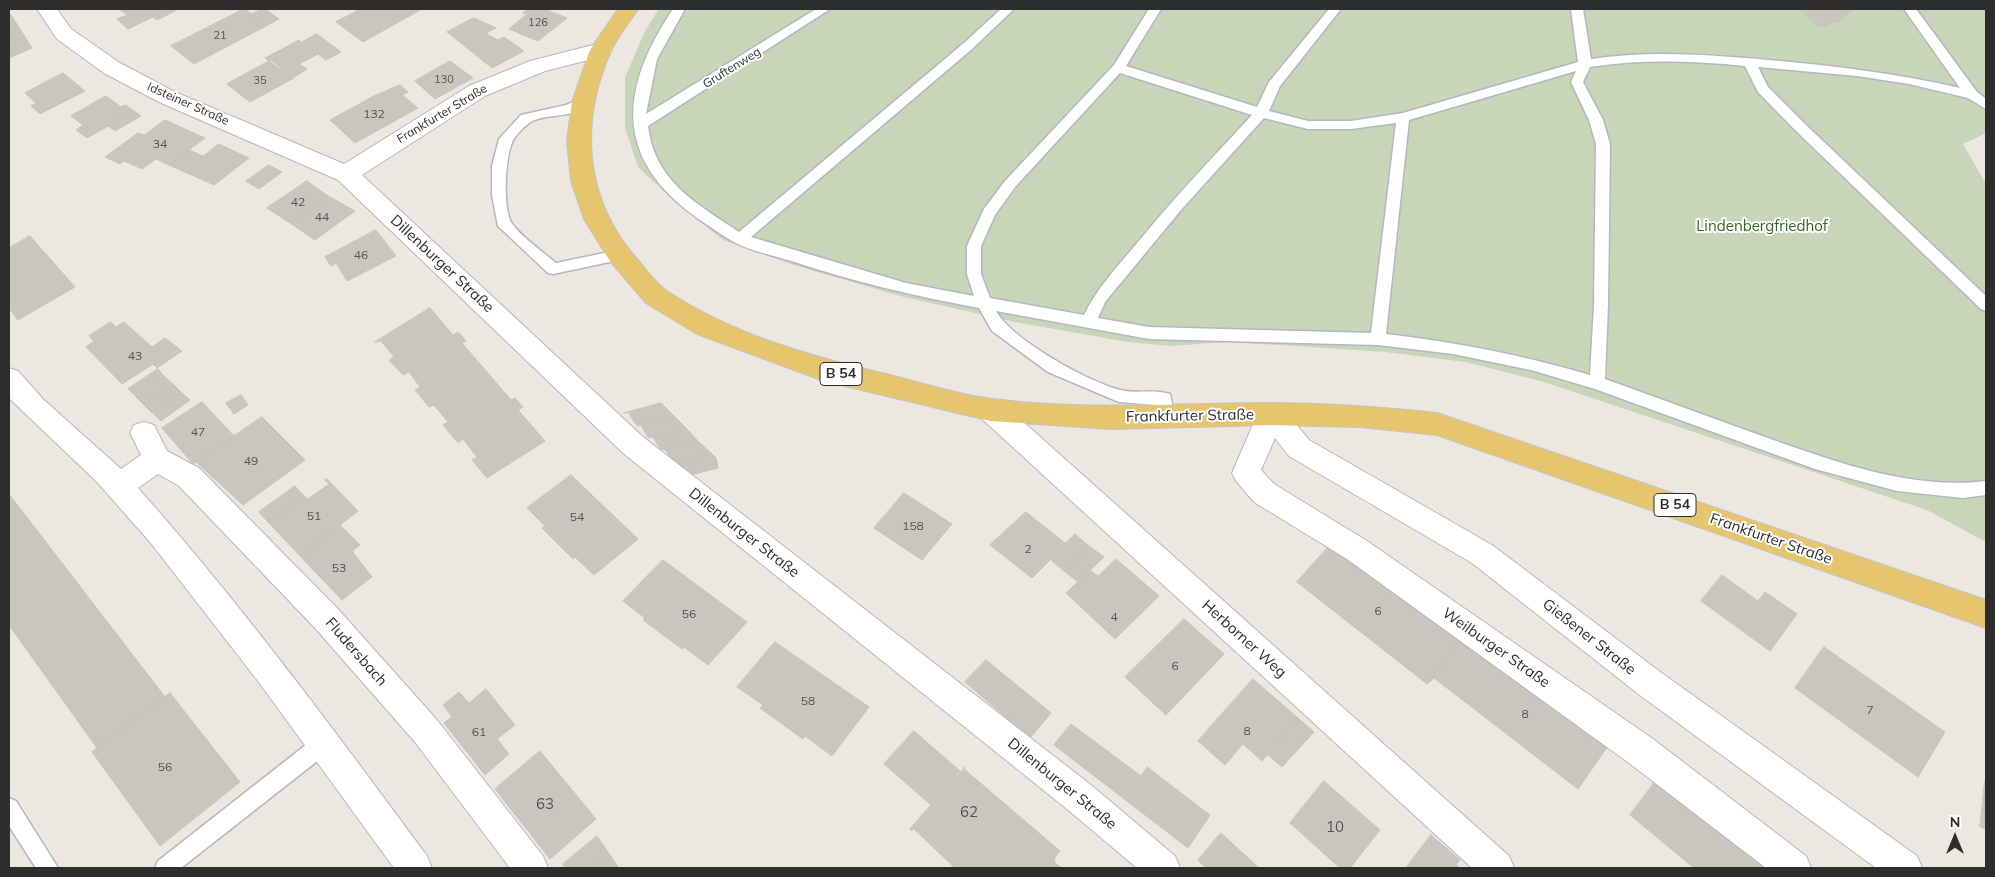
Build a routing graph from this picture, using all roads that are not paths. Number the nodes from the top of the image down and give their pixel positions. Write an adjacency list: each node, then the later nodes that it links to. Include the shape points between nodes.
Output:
1 (47, 9): 20 (street, Idsteiner Straße, via 64,34 112,68 166,97)
2 (628, 9): 10 (main road, Frankfurter Straße / B 54)
3 (679, 9): 19 (lane, via 651,59 638,109)
4 (824, 9): 19 (lane, Gruftenweg)
5 (1008, 9): 21 (lane)
6 (1155, 9): 13 (lane)
7 (1335, 9): 17 (lane, via 1274,85)
8 (1577, 9): 11 (lane)
9 (1910, 9): 14 (lane)
10 (601, 50): 15 (main road, Frankfurter Straße / B 54); 20 (street, Frankfurter Straße, via 538,66 477,91)
11 (1585, 64): 12 (lane, via 1630,57 1699,58); 18 (lane); 28 (lane, via 1577,82 1596,120 1603,144)
12 (1750, 64): 14 (lane, via 1787,64 1857,72); 24 (lane, via 1763,89 1799,126)
13 (1118, 68): 17 (lane); 23 (lane, via 1010,184 989,213 974,246 974,274)
14 (1972, 95): 16 (lane)
15 (583, 102): 22 (main road, Frankfurter Straße / B 54, via 578,141 583,181 596,219); 22 (lane, via 569,109 526,118 506,139 499,166 499,195 505,226 553,269)
16 (1986, 105)
17 (1261, 113): 18 (lane, via 1308,125 1351,125); 25 (lane, via 1147,240 1099,299)
18 (1403, 117): 26 (lane)
19 (639, 125): 21 (lane, via 643,143 659,176 688,205)
20 (346, 174): 41 (street, Dillenburger Straße, via 633,445 1079,797)
21 (740, 239): 23 (lane, via 906,289)
22 (619, 255): 29 (main road, Frankfurter Straße / B 54, via 656,296 706,327 824,370)
23 (984, 303): 25 (lane); 31 (lane, via 997,327 1054,368 1118,396 1164,399)
24 (1986, 305)
25 (1088, 322): 26 (lane, via 1149,333)
26 (1378, 339): 28 (lane, via 1453,348 1530,364)
27 (9, 379): 32 (street, via 28,404)
28 (1597, 383): 33 (lane, via 1815,462 1888,482 1964,491)
29 (991, 410): 31 (main road, Frankfurter Straße / B 54, via 1112,418); 42 (street, Herborner Weg)
30 (1271, 414): 31 (main road, Frankfurter Straße / B 54); 34 (main road, Frankfurter Straße / B 54, via 1360,416 1437,424); 43 (street, Weilburger Straße, via 1246,472 1264,493 1357,550 1641,751); 44 (street, Gießener Straße, via 1298,448 1482,554 1648,682)
31 (1167, 417)
32 (119, 486): 35 (street, via 243,635); 40 (street, Fludersbach, via 151,446 189,477 326,618 426,731)
33 (1986, 488)
34 (1986, 614)
35 (323, 744): 38 (lane); 39 (street)
36 (9, 808): 37 (lane)
37 (48, 868)
38 (165, 868)
39 (415, 868)
40 (531, 868)
41 (1163, 868)
42 (1497, 868)
43 (1794, 868)
44 (1905, 868)

